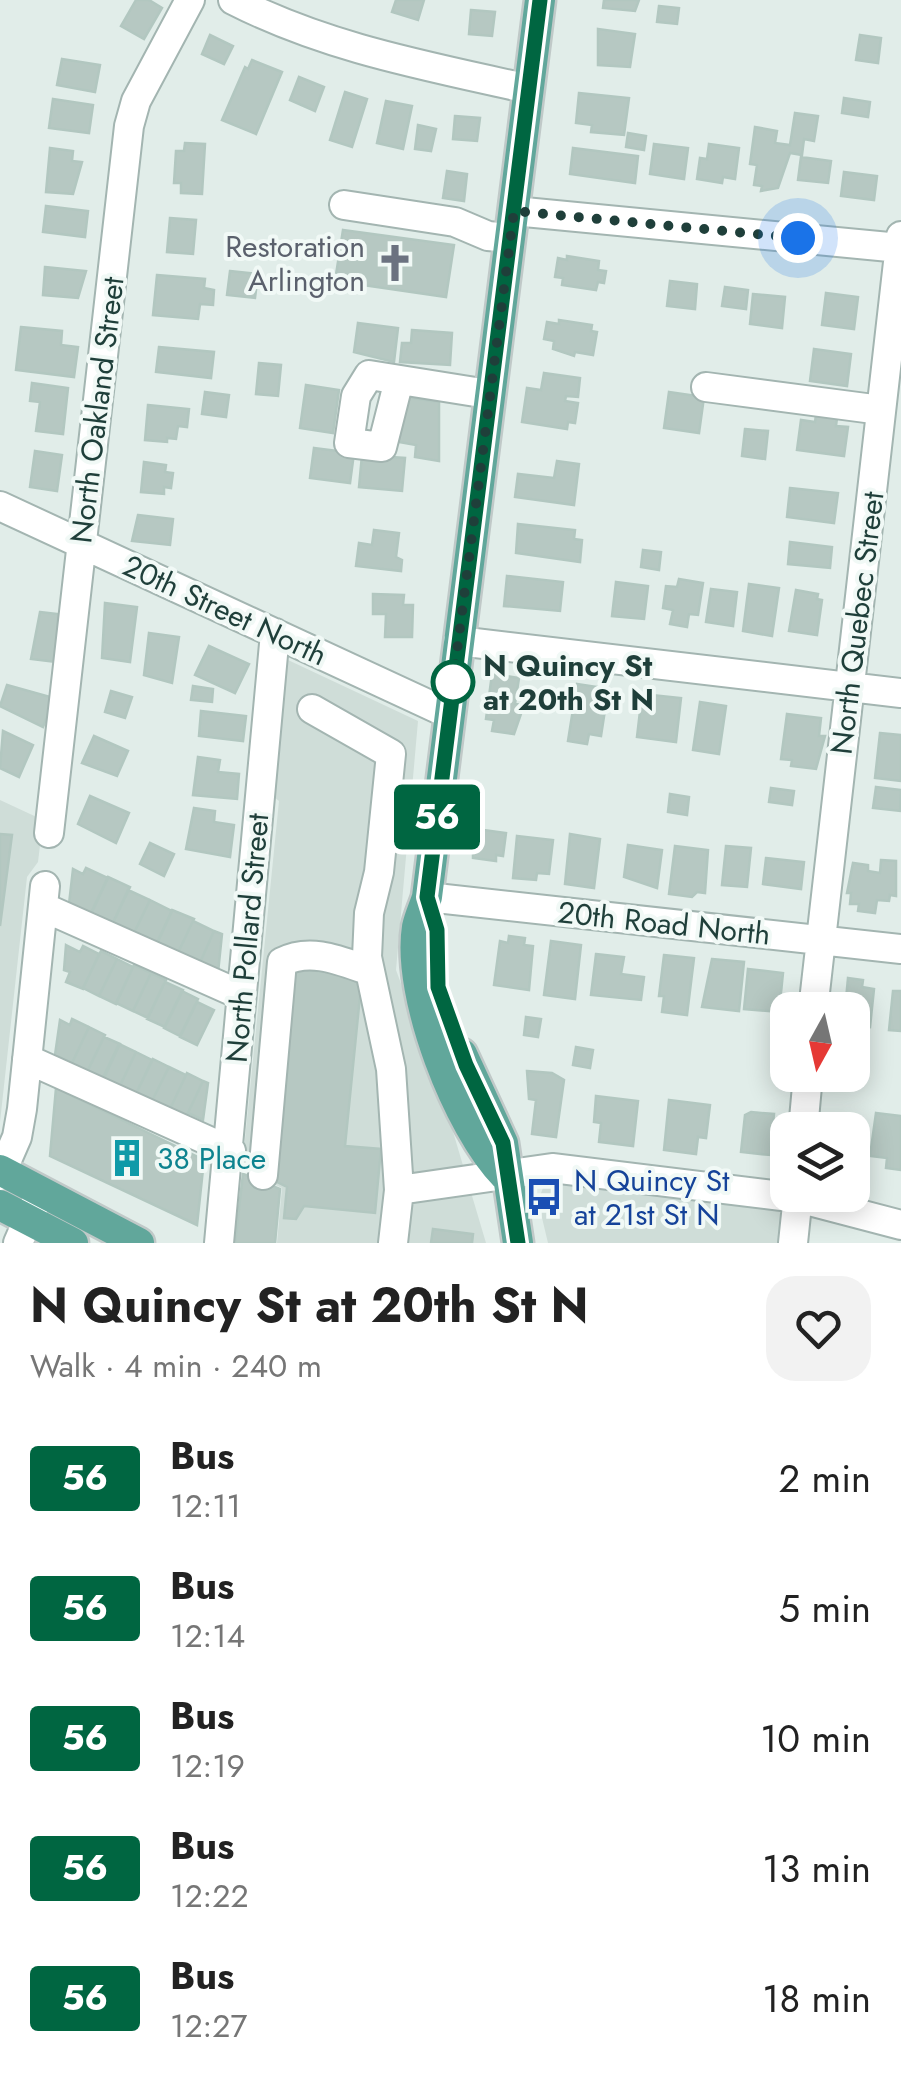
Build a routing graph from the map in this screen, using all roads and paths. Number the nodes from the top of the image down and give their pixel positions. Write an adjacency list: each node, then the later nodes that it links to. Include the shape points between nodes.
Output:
1 (190, 0): 14 (street, North Oakland Street, via 136,100 129,126)
2 (232, 0): 4 (street, via 359,51)
3 (540, 0): 4 (main road)
4 (529, 89): 6 (main road)
5 (344, 205): 6 (street, via 455,222 488,236)
6 (512, 225): 8 (street); 11 (main road)
7 (901, 236): 8 (street, North Quebec Street)
8 (900, 248): 12 (street, North Quebec Street)
9 (399, 380): 11 (street)
10 (706, 388): 12 (street)
11 (488, 394): 16 (main road)
12 (881, 410): 17 (street, North Quebec Street)
13 (0, 506): 14 (street, 20th Street North)
14 (82, 544): 15 (street, 20th Street North); 21 (street, North Oakland Street)
15 (275, 633): 20 (street, 20th Street North); 27 (street, North Pollard Street)
16 (458, 641): 17 (street); 20 (main road)
17 (850, 686): 18 (street); 23 (street, North Quebec Street)
18 (901, 693)
19 (312, 710): 25 (street, via 391,754 369,913)
20 (450, 714): 22 (main road)
21 (49, 832)
22 (427, 897): 23 (street, 20th Road North); 32 (main road, via 417,928 420,992 481,1151)
23 (819, 940): 24 (street, 20th Road North); 26 (street, North Quebec Street)
24 (901, 949)
25 (370, 971): 31 (street, via 323,956 282,962); 33 (street, via 391,1070)
26 (815, 992)
27 (241, 994): 28 (street, via 44,896); 29 (street, North Pollard Street)
28 (28, 1060): 29 (street); 30 (street, via 20,1125)
29 (230, 1150): 43 (street, North Pollard Street)
30 (1, 1172): 34 (main road)
31 (263, 1175)
32 (506, 1176): 33 (street); 35 (street, via 552,1168); 45 (main road)
33 (399, 1190): 44 (street)
34 (41, 1191): 40 (street); 42 (main road)
35 (770, 1193)
36 (0, 1206): 40 (main road)
37 (796, 1212): 46 (street)
38 (857, 1212): 39 (street)
39 (901, 1224)
40 (23, 1231): 41 (main road)
41 (73, 1243)
42 (139, 1243)
43 (219, 1243)
44 (392, 1243)
45 (518, 1243)
46 (793, 1243)

